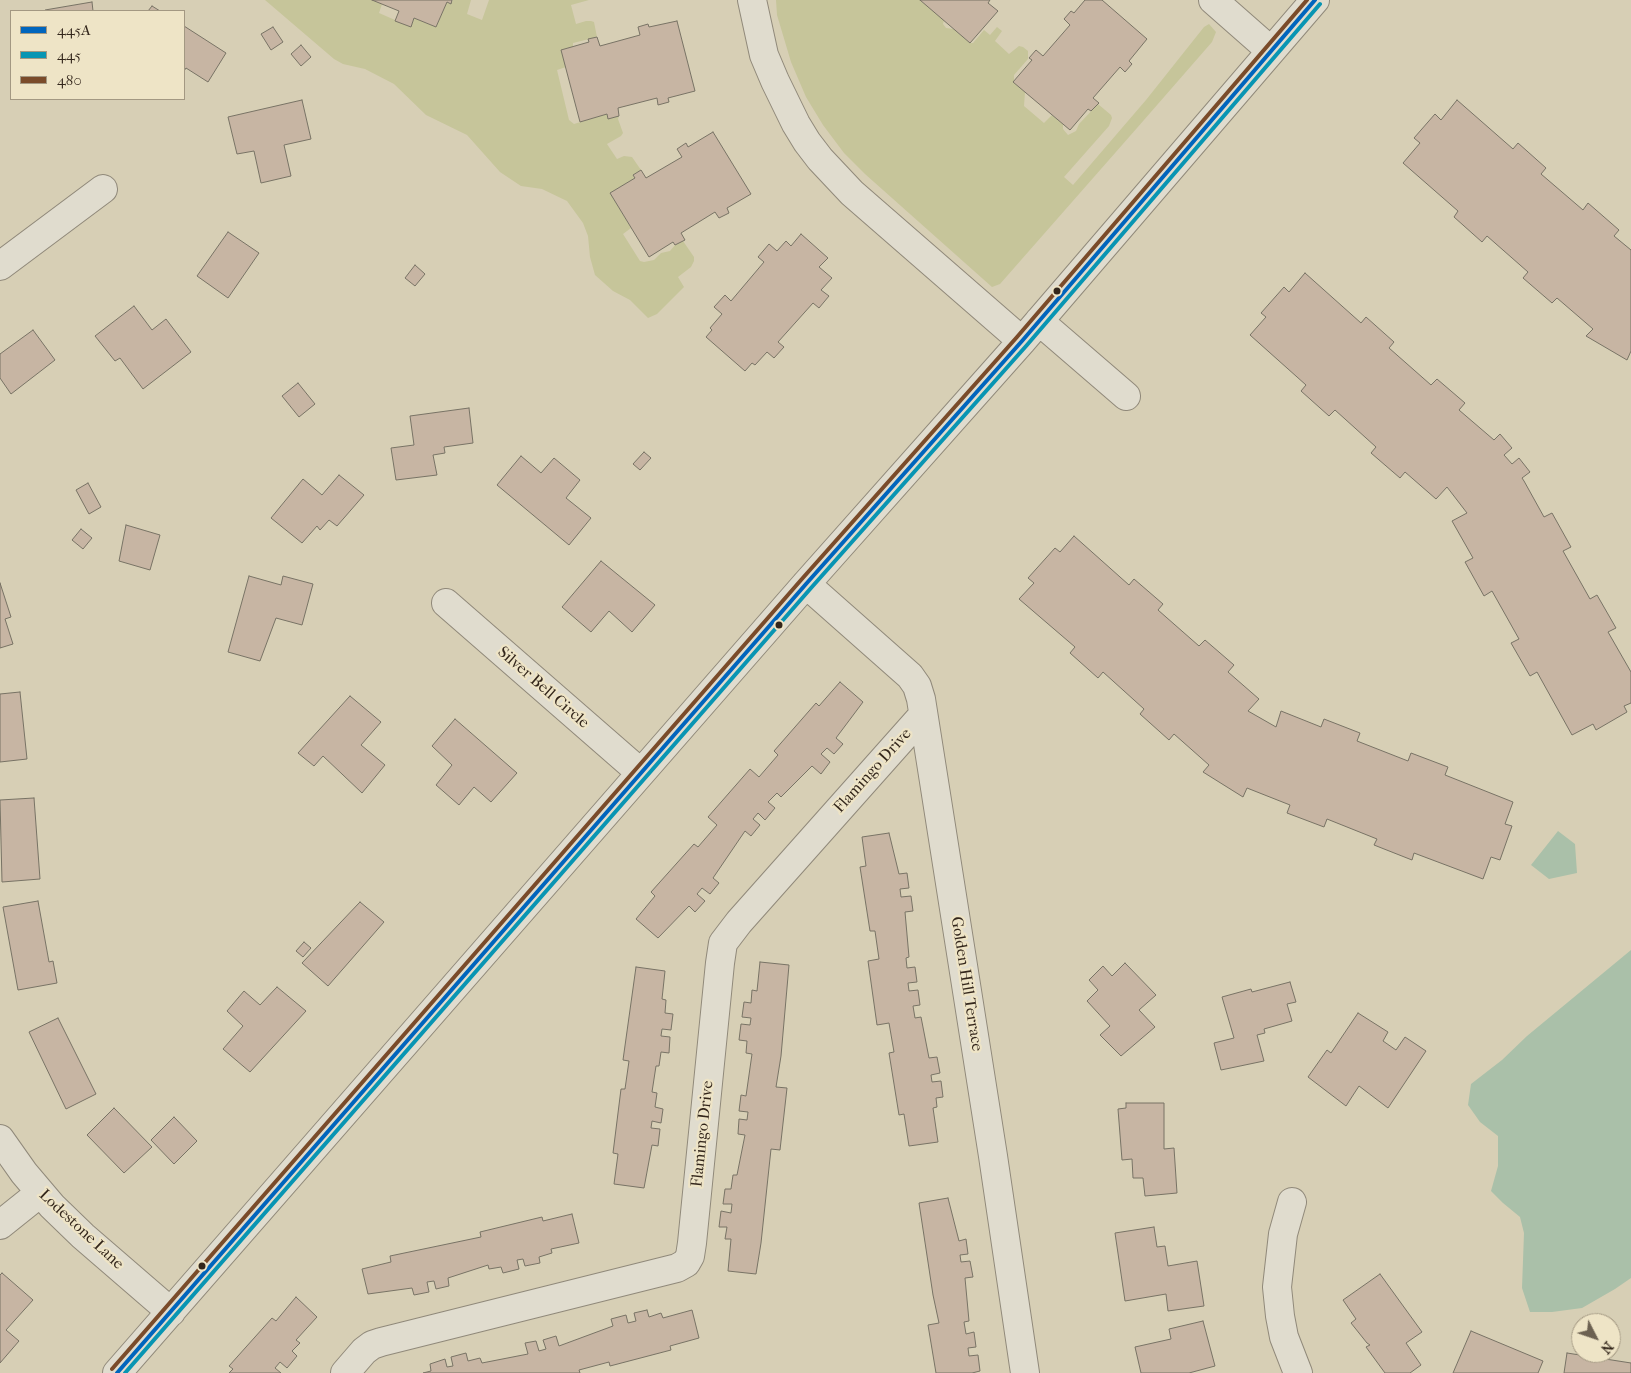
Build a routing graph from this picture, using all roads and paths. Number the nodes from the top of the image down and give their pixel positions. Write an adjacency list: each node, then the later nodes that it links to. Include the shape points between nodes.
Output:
1 (752, 0): 7 (street, via 764,55 775,81 807,142 833,175)
2 (1315, 0): 4 (street)
3 (1218, 2): 4 (street)
4 (1271, 51): 7 (street)
5 (103, 189): 6 (street)
6 (0, 266)
7 (1030, 331): 8 (street); 9 (street)
8 (1126, 396)
9 (806, 584): 11 (street, Golden Hill Terrace, via 910,676 917,686); 12 (street)
10 (446, 603): 12 (street, Silver Bell Circle)
11 (924, 715): 19 (street, Flamingo Drive, via 723,943 692,1243 686,1263 650,1275 381,1342 364,1351); 20 (street, Golden Hill Terrace)
12 (641, 773): 17 (street)
13 (0, 1139): 14 (street, Lodestone Lane)
14 (40, 1193): 16 (street); 17 (street, Lodestone Lane, via 83,1236)
15 (1292, 1202): 21 (street, via 1283,1234 1277,1287 1284,1337)
16 (0, 1225)
17 (171, 1312): 18 (street)
18 (117, 1373)
19 (344, 1373)
20 (1025, 1373)
21 (1298, 1373)

